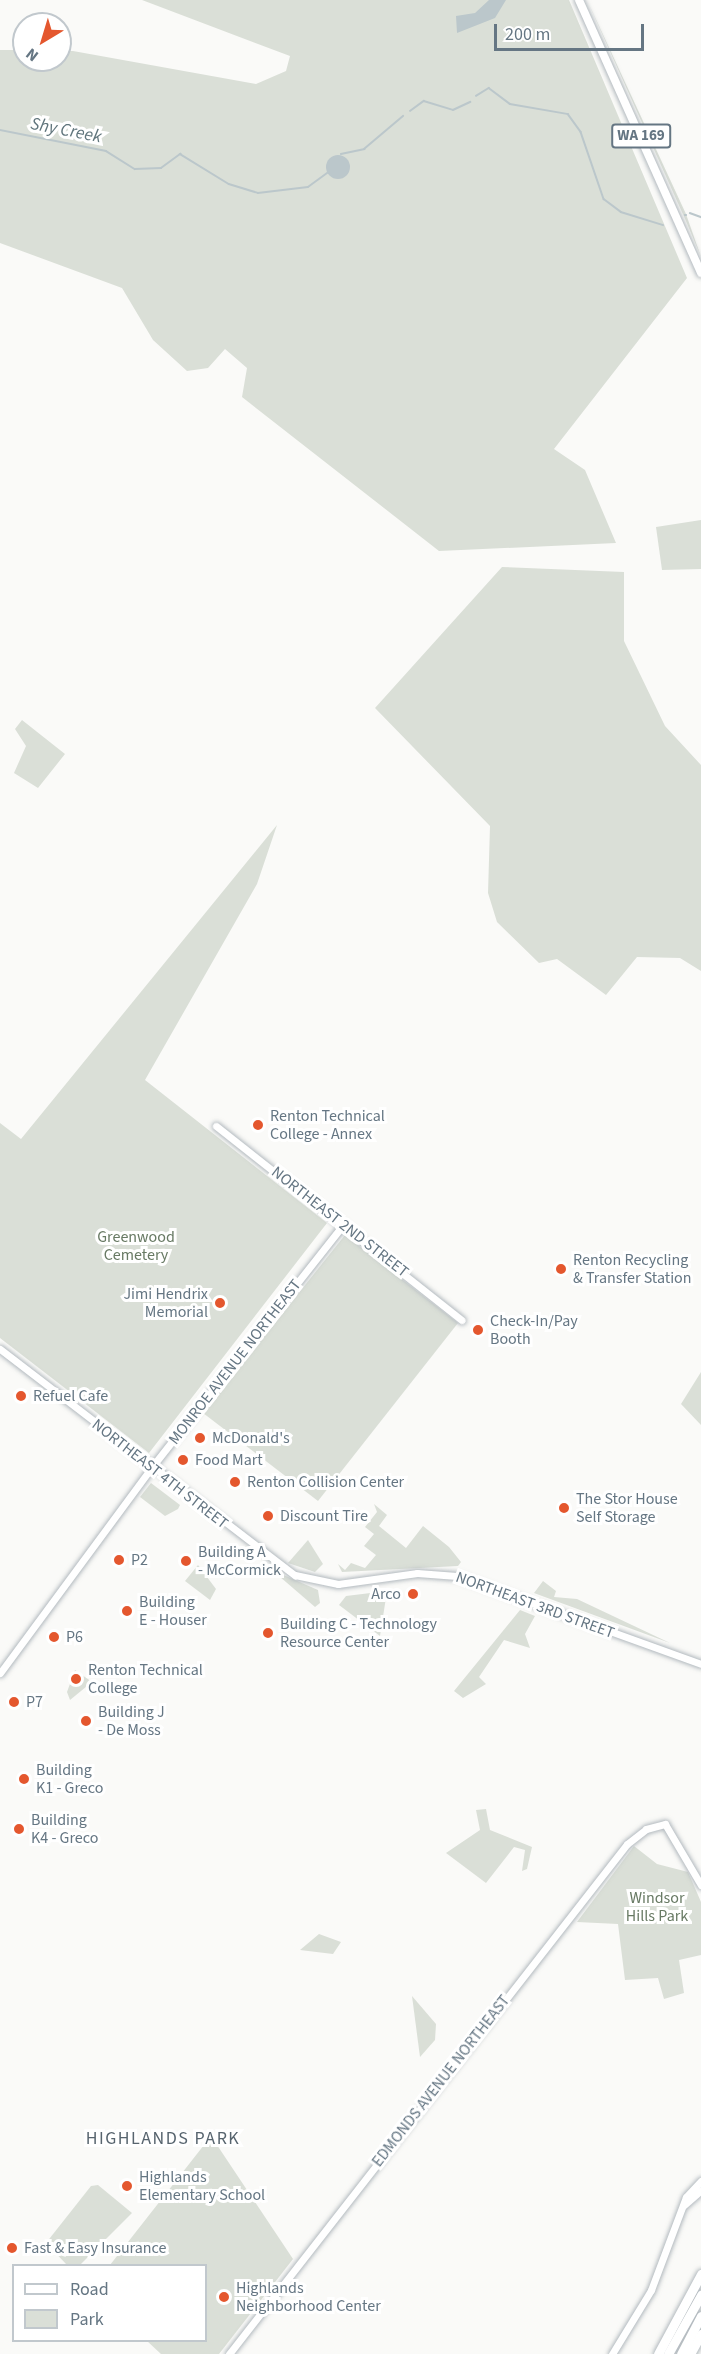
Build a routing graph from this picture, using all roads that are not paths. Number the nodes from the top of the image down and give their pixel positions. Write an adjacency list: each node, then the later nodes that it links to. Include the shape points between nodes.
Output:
1 (579, 0): 2 (main road, WA 169)
2 (701, 273)
3 (216, 1126): 4 (street, NORTHEAST 2ND STREET)
4 (343, 1225): 5 (street, NORTHEAST 2ND STREET); 7 (street, MONROE AVENUE NORTHEAST)
5 (462, 1320)
6 (0, 1349): 7 (street, NORTHEAST 4TH STREET)
7 (152, 1468): 8 (street, NORTHEAST 4TH STREET, via 274,1564); 10 (street, MONROE AVENUE NORTHEAST)
8 (329, 1583): 9 (street, NORTHEAST 3RD STREET, via 417,1574 457,1576)
9 (701, 1664)
10 (0, 1673)
11 (701, 1885): 19 (street, EDMONDS AVENUE NORTHEAST, via 665,1824 639,1832)
12 (701, 2181): 14 (street)
13 (701, 2190): 14 (street)
14 (682, 2207): 20 (street, via 651,2290)
15 (701, 2274): 21 (highway)
16 (701, 2295): 22 (highway)
17 (701, 2316): 23 (highway)
18 (701, 2334): 24 (highway)
19 (229, 2354)
20 (612, 2354)
21 (658, 2354)
22 (668, 2354)
23 (681, 2354)
24 (690, 2354)

